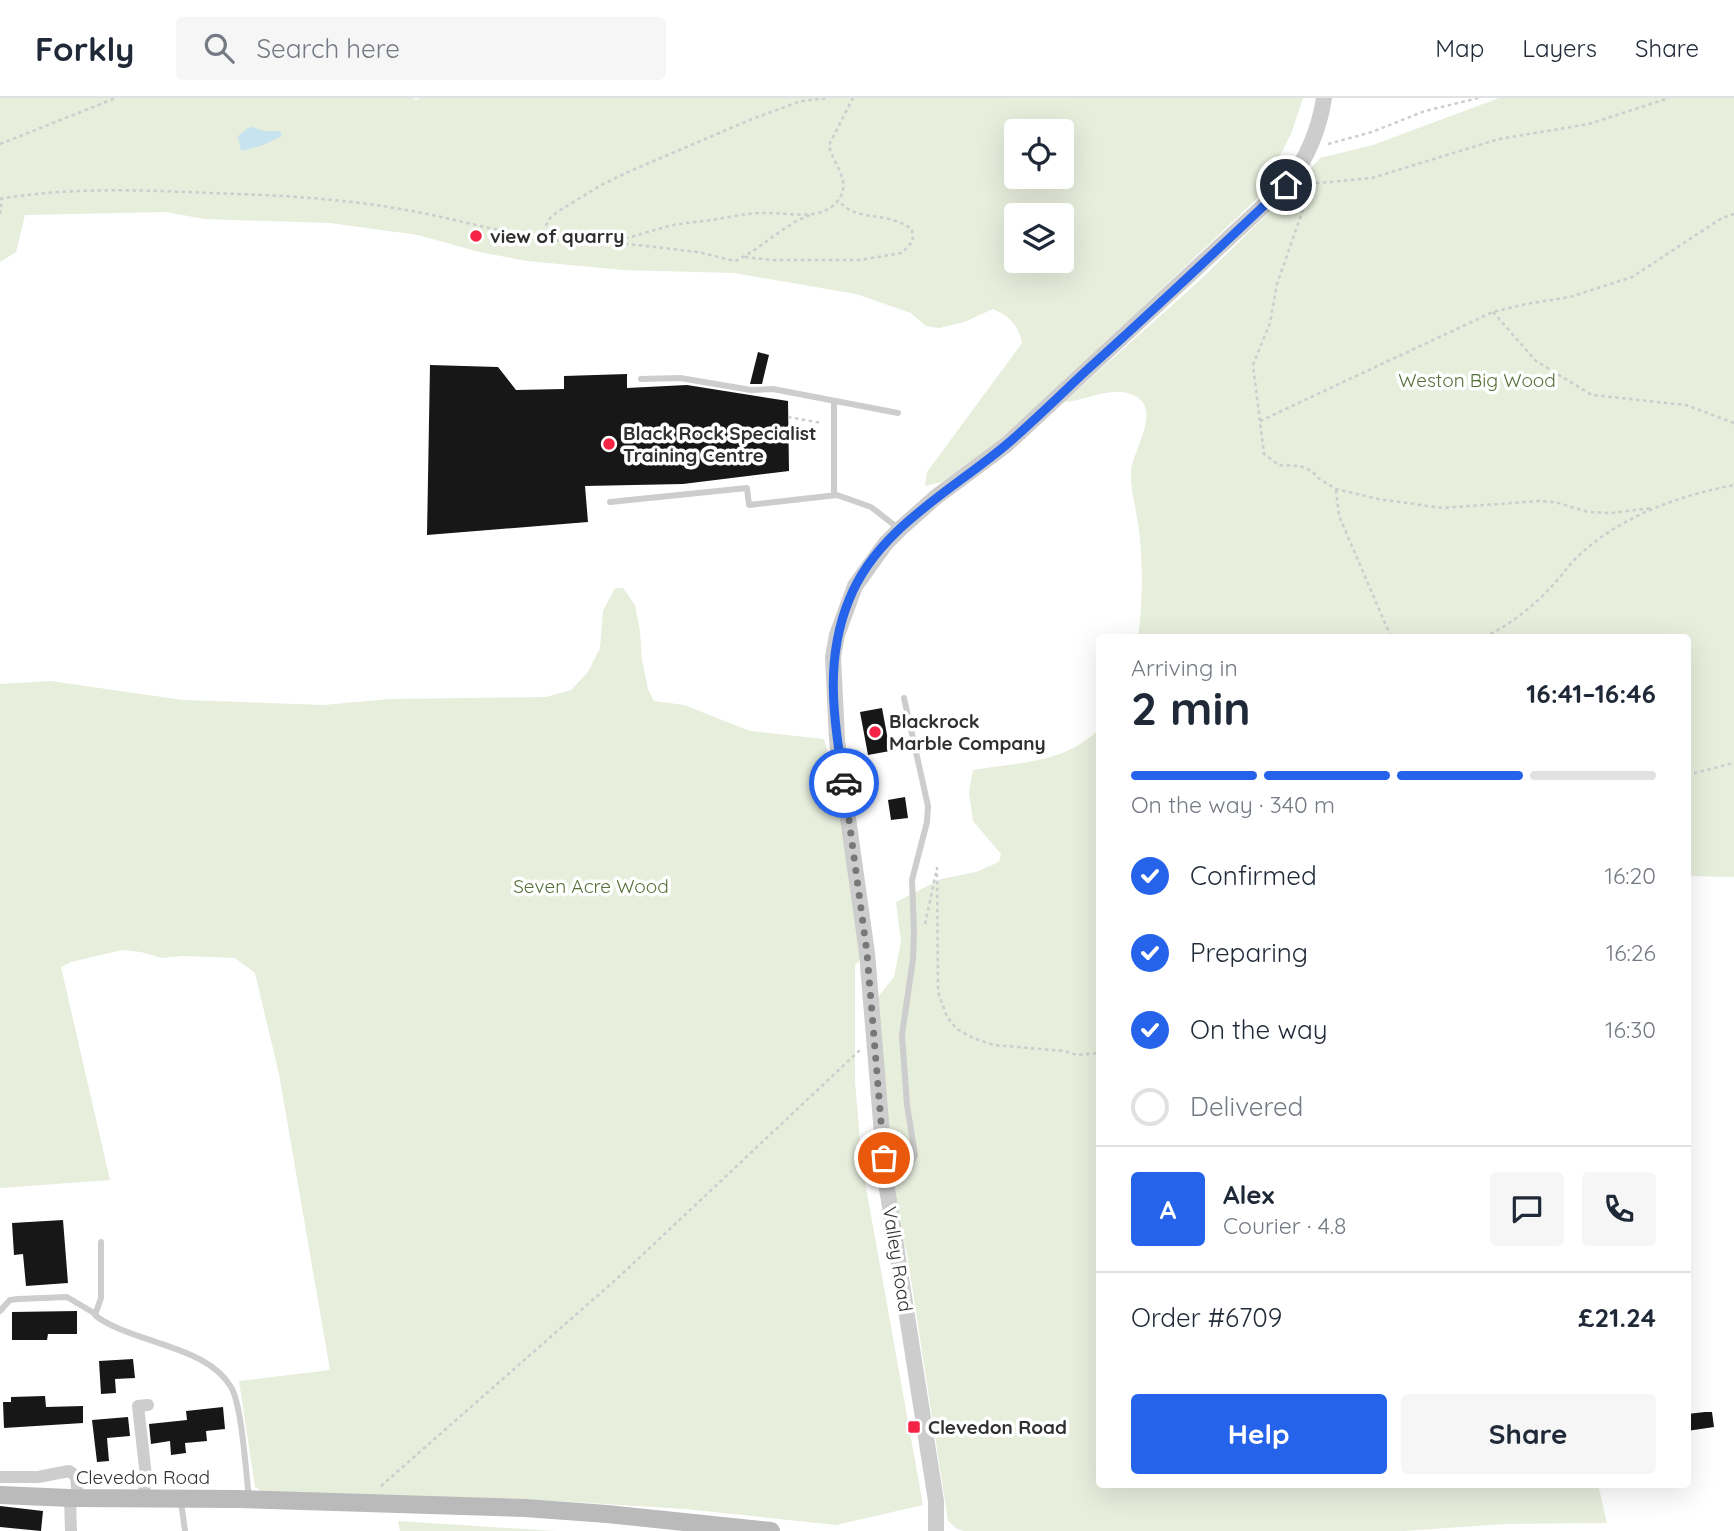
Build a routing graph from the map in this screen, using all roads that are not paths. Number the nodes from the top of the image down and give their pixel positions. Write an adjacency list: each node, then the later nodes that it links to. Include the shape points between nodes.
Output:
1 (1324, 98): 7 (street, Valley Road, via 1310,154 1286,185 1006,445)
2 (641, 379): 3 (lane, via 680,378)
3 (834, 401): 4 (lane); 5 (lane)
4 (898, 413)
5 (834, 495): 6 (lane, via 749,505 747,488); 7 (lane, via 871,507)
6 (610, 502)
7 (900, 529): 9 (street, Valley Road, via 855,586 836,635 833,657 838,740 863,916)
8 (904, 698): 9 (lane, via 928,806 912,880 913,959 902,1035 915,1155 906,1174)
9 (886, 1182): 24 (street, Valley Road, via 936,1501)
10 (101, 1242): 12 (lane, via 101,1298)
11 (0, 1311): 12 (lane, via 18,1298 67,1297)
12 (94, 1313): 20 (lane, via 201,1360 227,1381 235,1396)
13 (148, 1405): 18 (street, via 138,1406 146,1476)
14 (8, 1463): 15 (street)
15 (4, 1477): 17 (street, via 72,1472 76,1476)
16 (0, 1495): 17 (main road, Clevedon Road)
17 (74, 1498): 18 (main road, Clevedon Road); 21 (street)
18 (143, 1498): 19 (main road, Clevedon Road)
19 (180, 1498): 20 (main road, Clevedon Road); 22 (lane)
20 (249, 1499): 23 (main road, Clevedon Road, via 593,1513)
21 (71, 1531)
22 (185, 1531)
23 (772, 1531)
24 (936, 1531)

